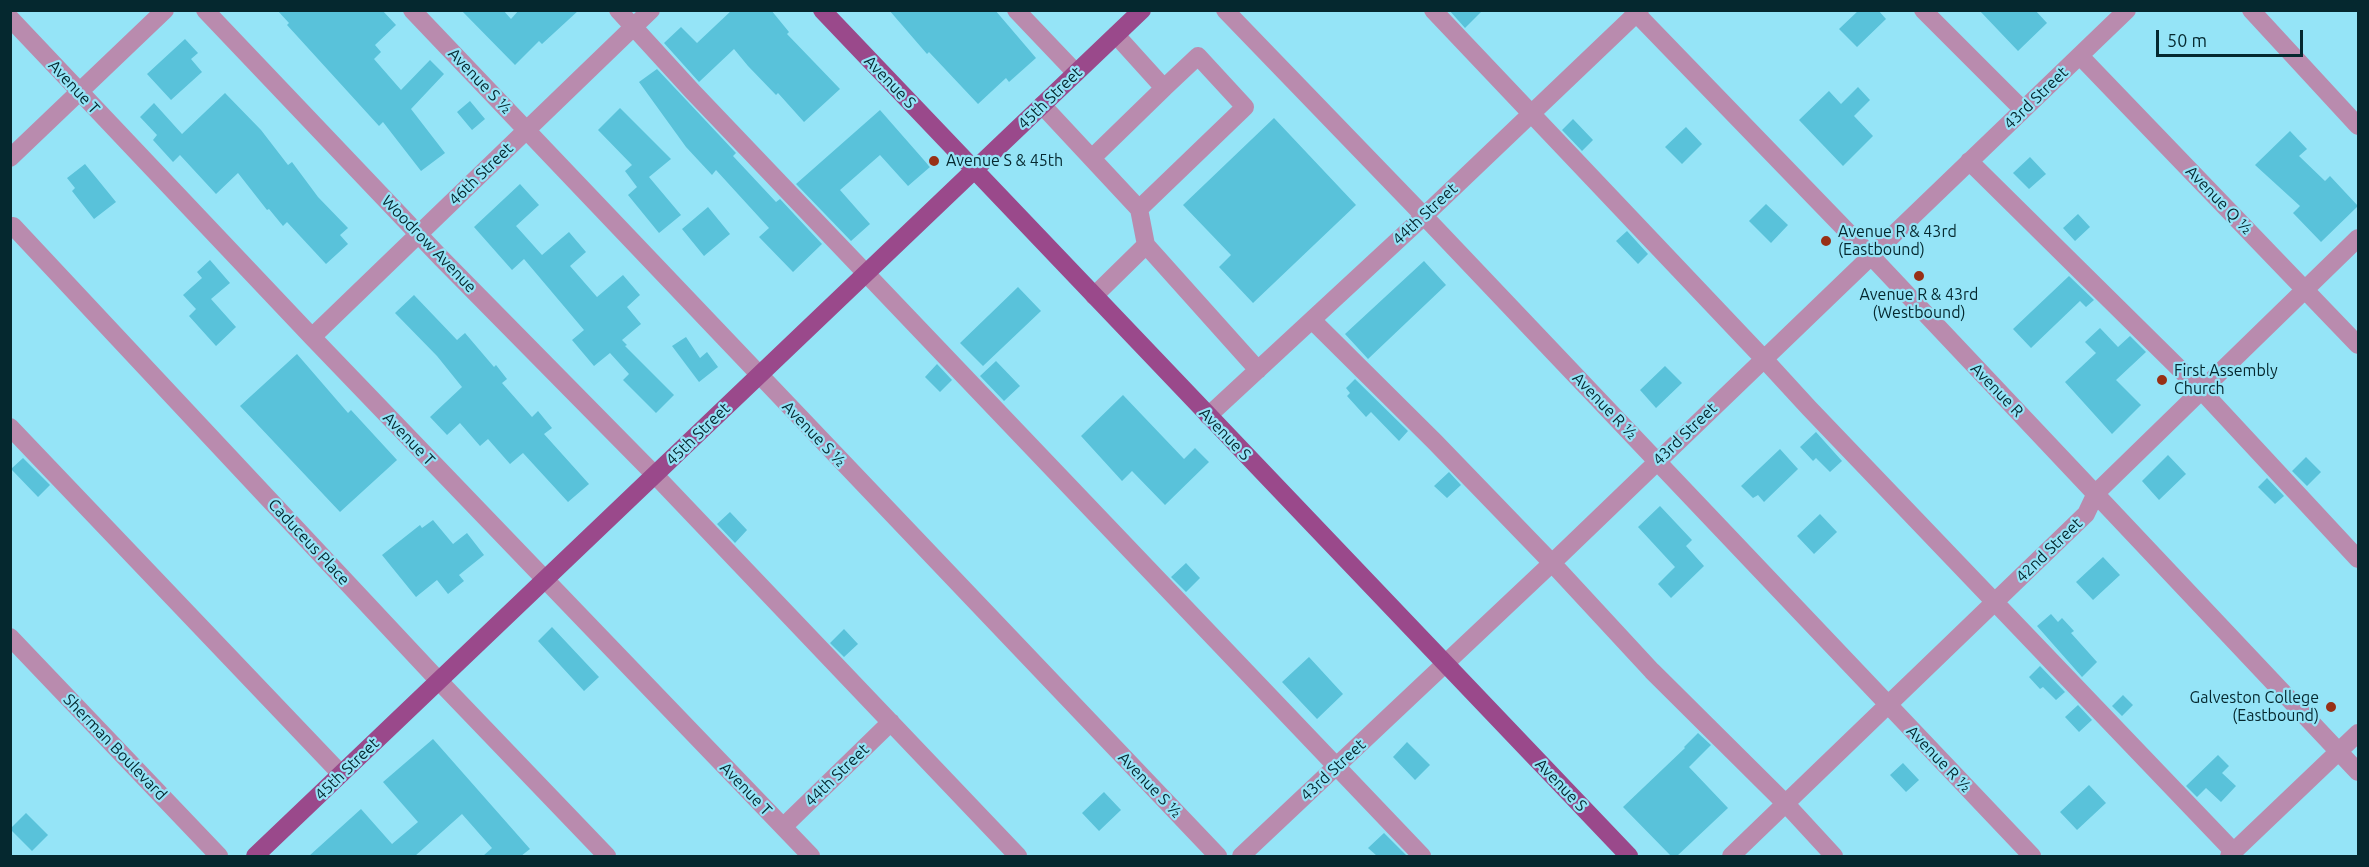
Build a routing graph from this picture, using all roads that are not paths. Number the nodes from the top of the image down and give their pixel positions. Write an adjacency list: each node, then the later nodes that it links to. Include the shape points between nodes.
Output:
1 (165, 10): 21 (street)
2 (205, 10): 34 (street, Woodrow Avenue)
3 (412, 10): 26 (street, Avenue S ½)
4 (618, 10): 16 (street)
5 (651, 10): 16 (street, 46th Street)
6 (822, 10): 30 (main road, Avenue S)
7 (1016, 10): 19 (street)
8 (1142, 10): 17 (main road, 45th Street)
9 (1225, 10): 32 (street, Avenue R ½)
10 (1433, 10): 24 (street)
11 (1923, 10): 23 (street)
12 (2127, 10): 18 (street, 43rd Street)
13 (2252, 10): 25 (street)
14 (1636, 12): 24 (street, 44th Street); 37 (street, Avenue R)
15 (10, 18): 21 (street, Avenue T)
16 (634, 27): 26 (street, 46th Street); 38 (street)
17 (1116, 35): 19 (main road, 45th Street); 20 (street)
18 (2080, 56): 23 (street, 43rd Street); 39 (street, Avenue Q ½)
19 (1076, 73): 22 (main road, 45th Street)
20 (1164, 88): 28 (street); 31 (street, via 1198,56 1245,107)
21 (80, 92): 27 (street); 42 (street, Avenue T)
22 (1042, 105): 28 (street); 30 (main road, 45th Street)
23 (2023, 110): 29 (street, 43rd Street)
24 (1531, 114): 32 (street, 44th Street); 44 (street)
25 (2358, 126)
26 (527, 130): 34 (street, 46th Street); 46 (street, Avenue S ½)
27 (10, 158)
28 (1092, 158): 31 (street)
29 (1970, 162): 37 (street, 43rd Street); 47 (street)
30 (974, 171): 38 (main road, 45th Street); 40 (main road, Avenue S)
31 (1139, 209): 36 (street)
32 (1424, 216): 41 (street, 44th Street); 50 (street, Avenue R ½)
33 (13, 226): 59 (street, Caduceus Place)
34 (418, 234): 42 (street, 46th Street); 51 (street, Woodrow Avenue)
35 (2358, 238): 39 (street, 42nd Street)
36 (1146, 245): 40 (street); 45 (street)
37 (1871, 256): 44 (street, 43rd Street); 52 (street, Avenue R)
38 (866, 273): 46 (main road, 45th Street); 64 (street)
39 (2305, 289): 43 (street, Avenue Q ½); 47 (street, 42nd Street)
40 (1094, 296): 48 (main road, Avenue S)
41 (1311, 320): 45 (street, 44th Street); 54 (street)
42 (312, 337): 55 (street, Avenue T)
43 (2358, 345)
44 (1764, 358): 50 (street, 43rd Street); 56 (street)
45 (1258, 370): 48 (street, 44th Street)
46 (759, 376): 51 (main road, 45th Street); 75 (street, Avenue S ½)
47 (2201, 390): 52 (street, 42nd Street); 53 (street)
48 (1208, 416): 58 (main road, Avenue S)
49 (10, 427): 66 (street)
50 (1657, 460): 54 (street, 43rd Street); 60 (street, Avenue R ½)
51 (655, 475): 55 (main road, 45th Street); 61 (street, Woodrow Avenue)
52 (2096, 494): 56 (street, 42nd Street, via 2086,514); 63 (street, Avenue R)
53 (2358, 559)
54 (1552, 563): 58 (street, 43rd Street); 67 (street, via 1652,672)
55 (545, 580): 59 (main road, 45th Street); 68 (street, Avenue T)
56 (1995, 603): 60 (street, 42nd Street); 69 (street)
57 (10, 637): 70 (street, Sherman Boulevard)
58 (1445, 664): 64 (street, 43rd Street); 78 (main road, Avenue S)
59 (439, 681): 66 (main road, 45th Street); 72 (street, Caduceus Place)
60 (1888, 706): 67 (street, 42nd Street); 81 (street, Avenue R ½)
61 (891, 722): 68 (street, 44th Street); 74 (street, Woodrow Avenue)
62 (2358, 733): 63 (street)
63 (2339, 752): 65 (street, Avenue R); 69 (street)
64 (1337, 766): 76 (street, 43rd Street); 77 (street)
65 (2358, 772)
66 (341, 774): 71 (main road, 45th Street)
67 (1786, 805): 79 (street, 42nd Street); 80 (street)
68 (783, 827): 73 (street, Avenue T)
69 (2231, 854)
70 (219, 856)
71 (255, 856)
72 (607, 856)
73 (811, 856)
74 (1018, 856)
75 (1218, 856)
76 (1241, 856)
77 (1422, 856)
78 (1629, 856)
79 (1731, 856)
80 (1834, 856)
81 (2032, 856)

